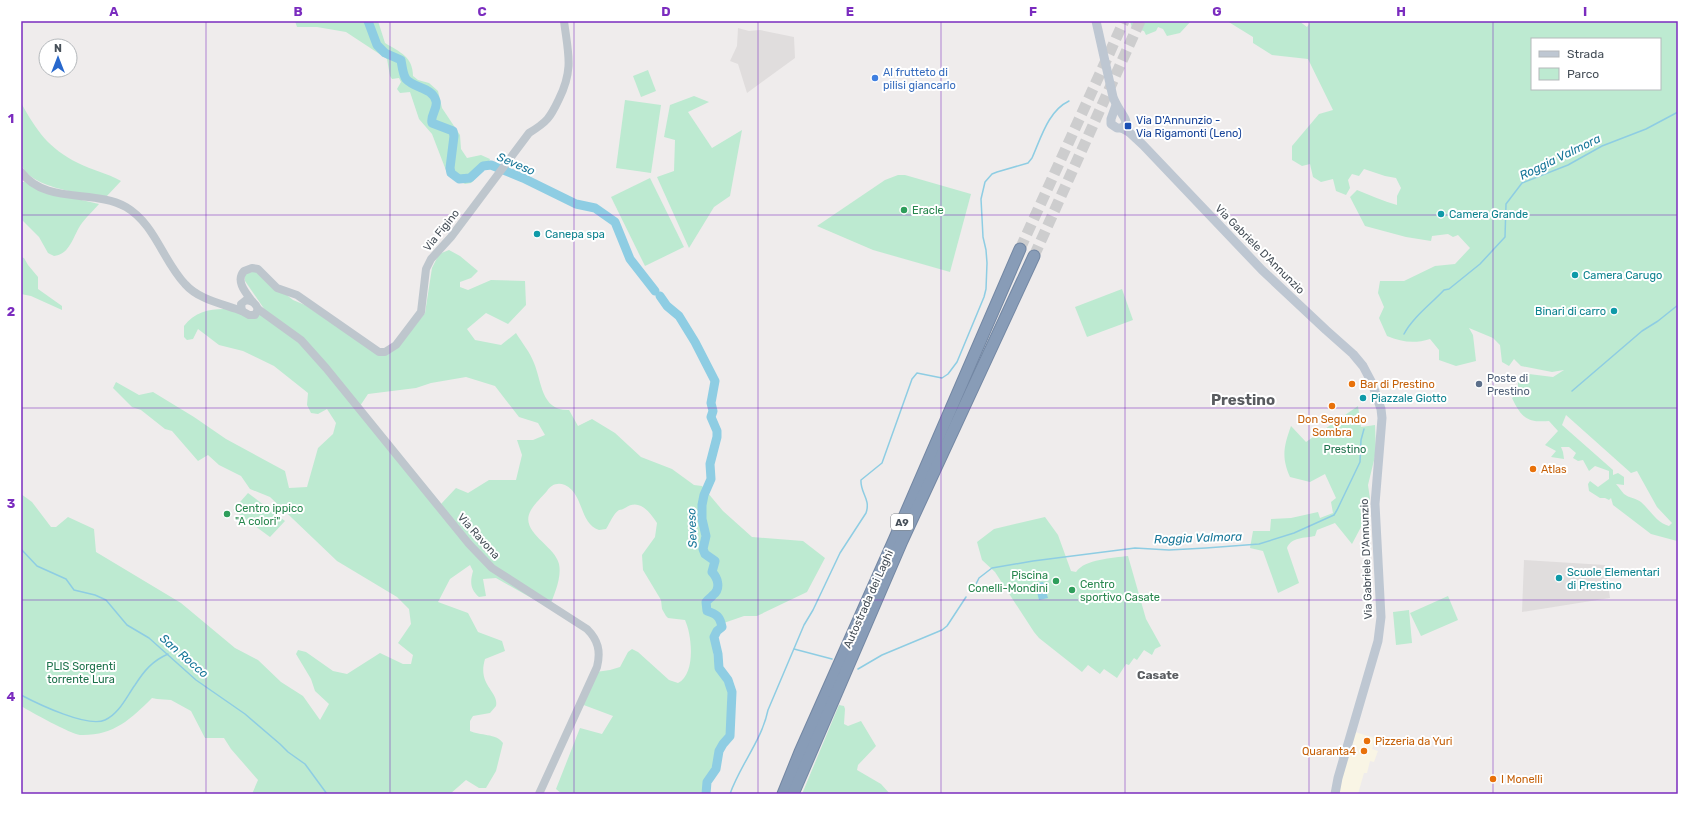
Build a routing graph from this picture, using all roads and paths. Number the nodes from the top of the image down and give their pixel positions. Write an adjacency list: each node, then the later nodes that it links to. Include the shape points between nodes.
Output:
1 (564, 21): 8 (street, Via Figino, via 569,58 567,84 550,118 529,133 451,237 431,259 426,269 421,312 396,344 385,352 379,352 297,295 277,288 258,269 247,269 242,274 241,283)
2 (1096, 21): 3 (main road)
3 (1117, 115): 4 (main road, via 1125,118); 4 (main road, via 1111,121 1113,126)
4 (1125, 128): 13 (main road, Via Gabriele D'Annunzio, via 1262,270 1353,354 1372,383 1382,409 1375,504 1381,617 1378,641)
5 (21, 172): 8 (street, via 34,184 54,193 112,202 126,208 145,224 185,285 208,300 224,305)
6 (1020, 249): 11 (highway, Autostrada dei Laghi / A9)
7 (1034, 256): 12 (highway, Autostrada dei Laghi / A9, via 902,541)
8 (246, 302): 9 (street); 9 (street, Via Ravona, via 249,315)
9 (256, 312): 10 (street, Via Ravona, via 301,340 484,561 587,629 594,637 599,650 597,667)
10 (539, 794)
11 (783, 794)
12 (792, 794)
13 (1335, 794)

